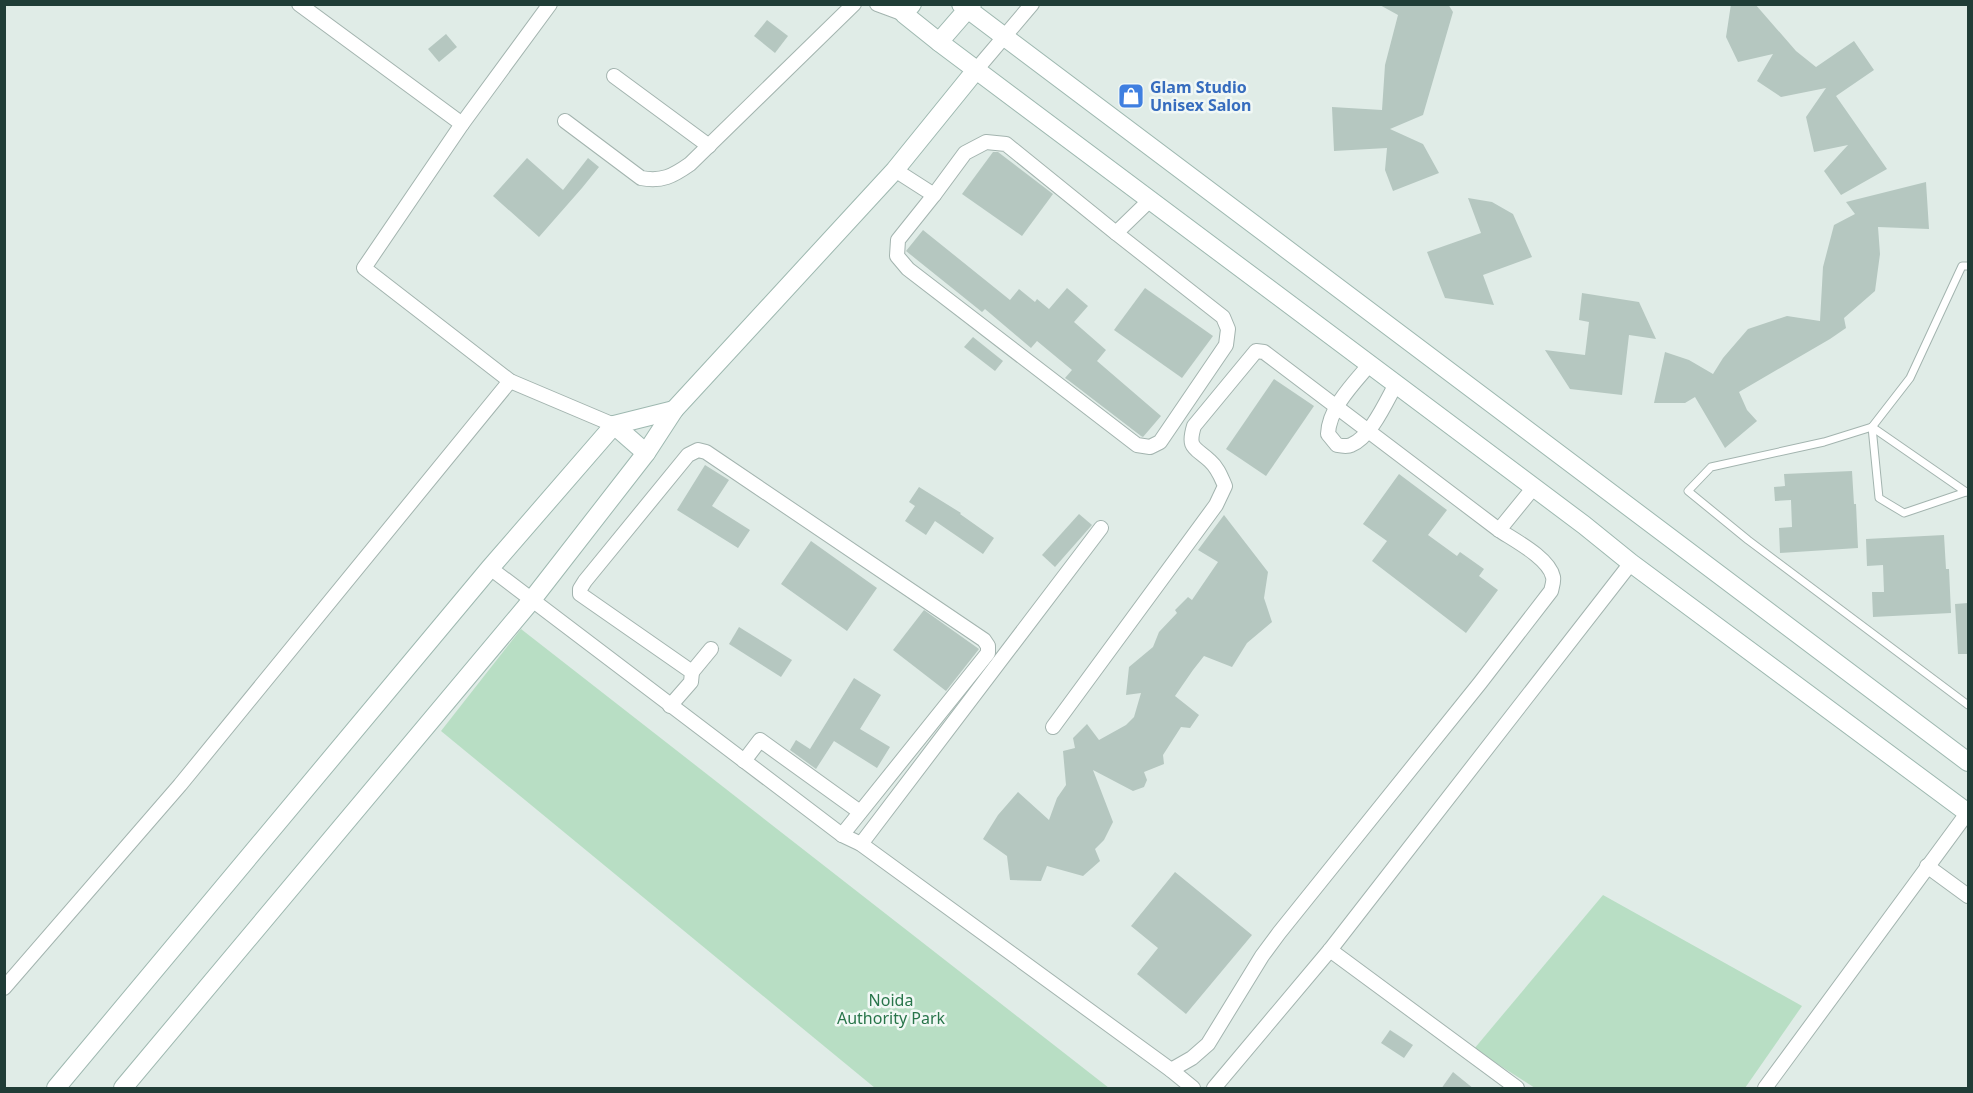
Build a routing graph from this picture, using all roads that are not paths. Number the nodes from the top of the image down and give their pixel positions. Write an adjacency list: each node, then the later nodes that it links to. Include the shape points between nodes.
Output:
1 (299, 4): 13 (street)
2 (550, 4): 13 (street)
3 (854, 4): 14 (street)
4 (877, 4): 7 (street)
5 (1032, 4): 8 (street)
6 (967, 6): 8 (street); 9 (street)
7 (908, 9): 9 (street)
8 (1004, 38): 10 (street); 42 (street)
9 (939, 42): 10 (street)
10 (976, 70): 15 (street); 17 (street)
11 (614, 76): 14 (street)
12 (565, 121): 14 (street, via 641,178 664,179 677,173)
13 (462, 124): 21 (street, via 363,268)
14 (709, 146)
15 (895, 170): 16 (street); 24 (street)
16 (934, 195): 18 (street, via 965,153 986,142 1006,144); 18 (street, via 898,240 897,256 1137,445 1150,447 1160,442 1226,345 1228,329 1223,317)
17 (1150, 200): 18 (street); 20 (street)
18 (1116, 233)
19 (1968, 266): 26 (lane, via 1962,266 1910,378)
20 (1370, 364): 22 (street); 23 (street)
21 (510, 381): 25 (street); 50 (street, via 180,785)
22 (1396, 384): 27 (street); 29 (street)
23 (1337, 408): 27 (street); 27 (street, via 1328,434 1337,445 1349,447); 40 (street, via 1264,352 1256,351 1194,426 1190,438 1195,450 1220,473 1225,486 1216,505)
24 (674, 410): 25 (street); 28 (street)
25 (614, 425): 28 (street); 34 (street)
26 (1872, 427): 30 (lane); 30 (lane, via 1879,498 1904,513); 38 (lane, via 1824,442 1711,466 1688,491)
27 (1368, 431): 32 (street)
28 (646, 453): 35 (street)
29 (1534, 487): 32 (street); 33 (street)
30 (1967, 492)
31 (1101, 528): 46 (street)
32 (1499, 530): 51 (street, via 1548,567 1553,576 1551,591 1279,933 1208,1044)
33 (1631, 563): 44 (street); 49 (street)
34 (490, 568): 35 (street); 52 (street)
35 (531, 601): 39 (street); 53 (street)
36 (711, 649): 37 (street)
37 (692, 672): 39 (street, via 691,682); 43 (street, via 580,594 580,589 688,454 698,450 726,465 988,646 988,653)
38 (1968, 705)
39 (670, 706): 41 (street)
40 (1053, 727)
41 (744, 761): 43 (street, via 760,740); 45 (street)
42 (1968, 762)
43 (860, 812): 45 (street)
44 (1968, 812): 47 (street)
45 (842, 835): 46 (street)
46 (861, 844): 51 (street)
47 (1927, 866): 48 (street); 57 (street)
48 (1968, 896)
49 (1330, 950): 55 (street); 56 (street)
50 (4, 988)
51 (1171, 1070): 54 (street)
52 (56, 1089)
53 (123, 1089)
54 (1193, 1089)
55 (1214, 1089)
56 (1517, 1089)
57 (1765, 1089)

